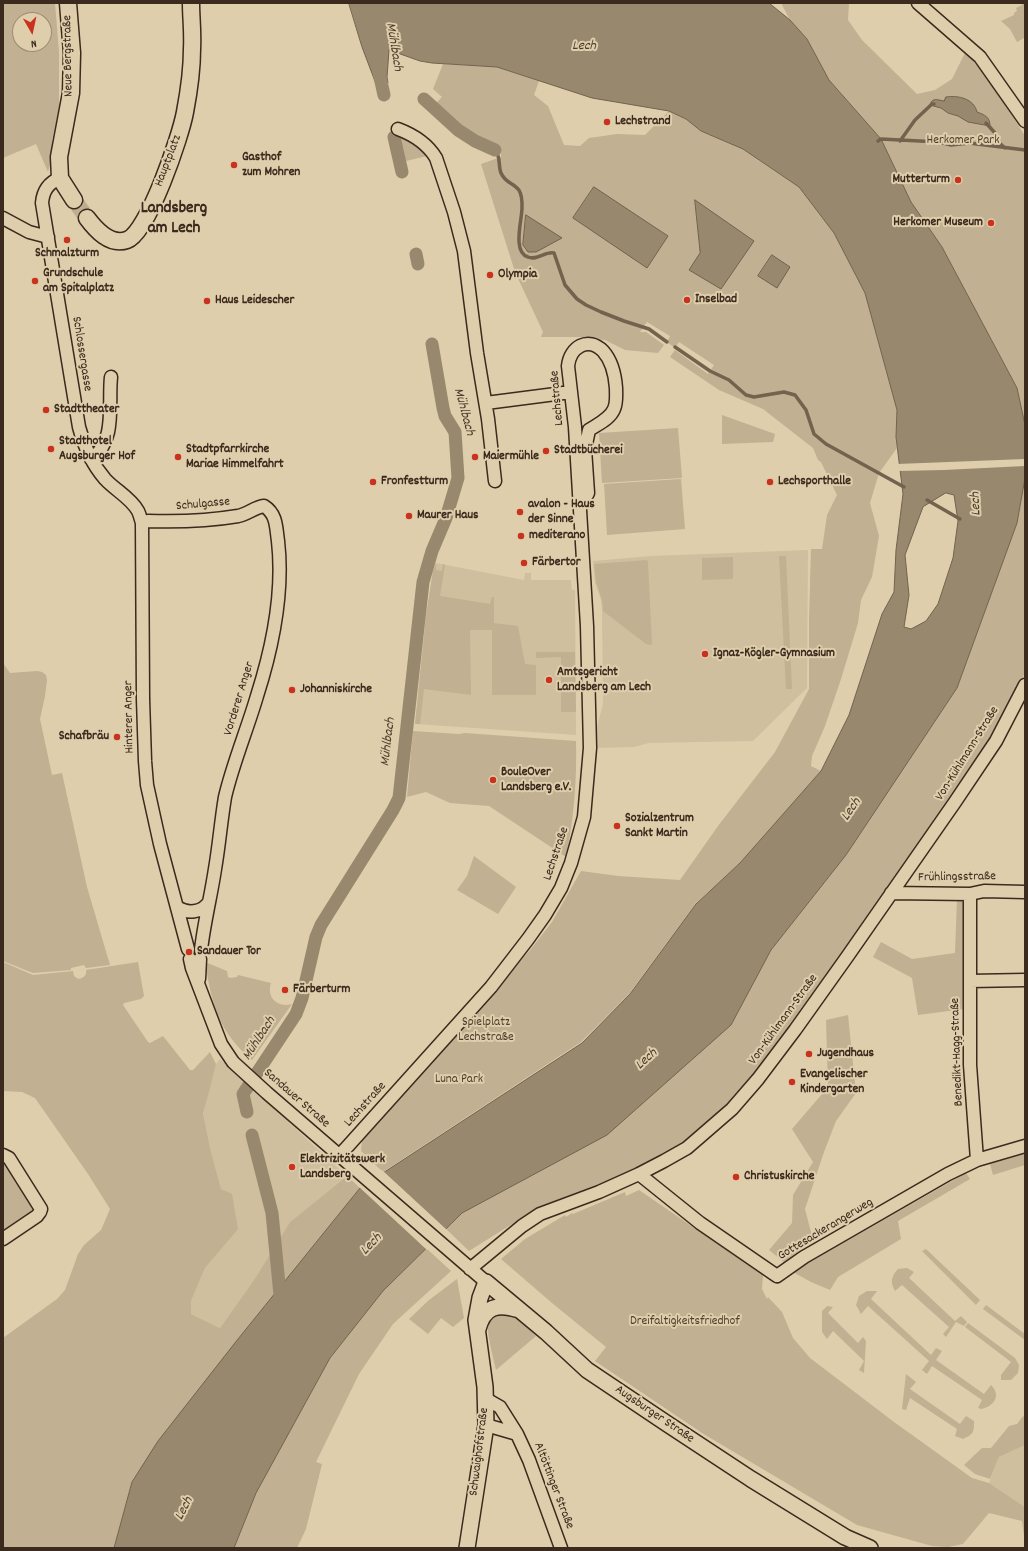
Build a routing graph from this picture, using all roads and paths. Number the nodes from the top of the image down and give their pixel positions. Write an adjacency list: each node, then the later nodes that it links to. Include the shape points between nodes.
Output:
1 (68, 3): 6 (main road, Neue Bergstraße, via 72,78 70,102 60,149)
2 (191, 3): 9 (main road, Hauptplatz, via 192,48 184,120 154,201 132,237 123,241 106,237 96,230)
3 (918, 3): 4 (street, via 980,57)
4 (1025, 121)
5 (398, 129): 13 (street, via 416,137 432,151 454,212 464,251)
6 (60, 178): 7 (main road); 10 (street, Schlossergasse, via 53,181 43,196)
7 (74, 200)
8 (3, 218): 10 (street, via 29,232)
9 (87, 218)
10 (48, 237): 14 (street, Schlossergasse, via 78,427 84,448)
11 (111, 377): 14 (street, via 108,435)
12 (571, 392): 13 (street); 17 (street, Lechstraße); 17 (street, Lechstraße, via 568,366 572,352 582,345 593,345 602,350 613,368 615,409 608,418 588,430 585,449 588,493)
13 (486, 403): 15 (street)
14 (91, 459): 18 (street, Schlossergasse, via 104,478 138,511)
15 (495, 481)
16 (264, 506): 18 (street, Schulgasse, via 243,515 226,518); 23 (street, Vorderer Anger, via 270,510 276,521 279,549 280,578 276,620 265,669 263,698 245,730 225,798)
17 (580, 506): 30 (street, Lechstraße, via 588,626 590,748 584,817 571,863 561,888 545,915 491,986)
18 (142, 523): 24 (street, Hinterer Anger, via 146,769 158,839)
19 (1025, 686): 21 (street, Von-Kühlmann-Straße, via 991,750)
20 (1025, 892): 22 (street, Frühlingsstraße, via 984,891)
21 (891, 893): 22 (street, Frühlingsstraße); 32 (street, Von-Kühlmann-Straße, via 793,1033 732,1109 687,1148)
22 (970, 894): 27 (street, Benedikt-Hagg-Straße)
23 (208, 902): 24 (street, via 206,906 194,911 182,910); 25 (street, Vorderer Anger)
24 (178, 906): 25 (street, Hinterer Anger)
25 (193, 951): 30 (street, Sandauer Straße, via 201,990 221,1044 233,1062)
26 (1025, 980): 27 (street)
27 (970, 981): 31 (street, Benedikt-Hagg-Straße, via 970,1065)
28 (1025, 1146): 31 (street)
29 (3, 1155): 33 (street, via 10,1158 41,1209 37,1216)
30 (344, 1159): 34 (street, Sandauer Straße)
31 (977, 1160): 32 (street, Gottesackerangerweg, via 804,1257 777,1276 700,1223)
32 (640, 1174): 35 (street, Von-Kühlmann-Straße, via 540,1214)
33 (3, 1239)
34 (458, 1258): 35 (street, Augsburger Straße)
35 (470, 1269): 36 (street, Augsburger Straße)
36 (486, 1282): 37 (street, Augsburger Straße); 38 (street, Schwaighofstraße, via 478,1306)
37 (519, 1310): 38 (street, via 501,1306 491,1308 480,1323); 42 (street, Augsburger Straße, via 587,1370)
38 (478, 1332): 39 (street, Schwaighofstraße)
39 (486, 1398): 40 (street, Schwaighofstraße); 41 (street, Altöttinger Straße, via 500,1407)
40 (486, 1425): 41 (street, Altöttinger Straße); 43 (street, Schwaighofstraße)
41 (517, 1434): 44 (street, Altöttinger Straße)
42 (843, 1543): 45 (street, Augsburger Straße)
43 (467, 1548)
44 (562, 1548)
45 (870, 1548)

